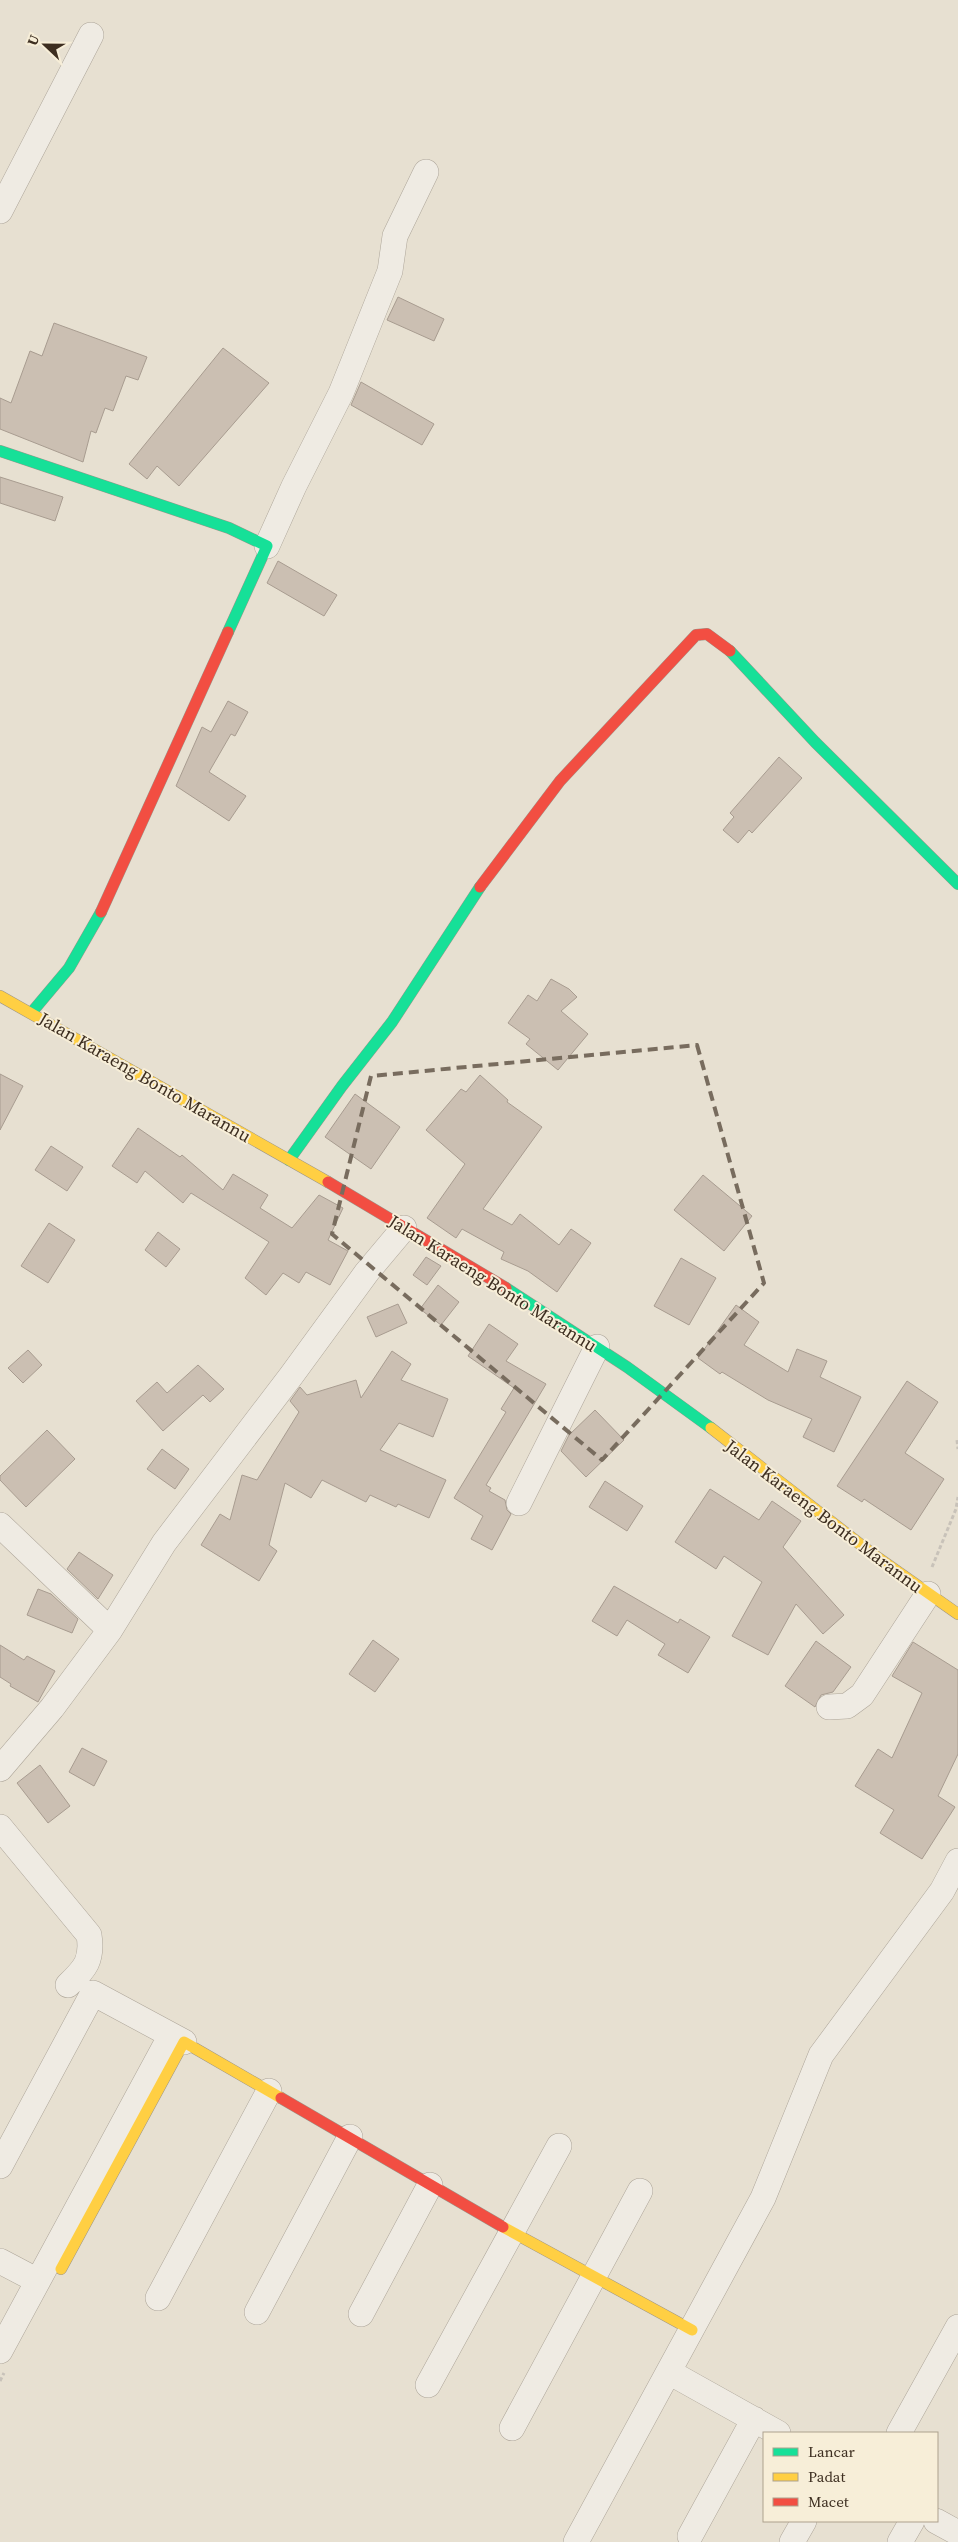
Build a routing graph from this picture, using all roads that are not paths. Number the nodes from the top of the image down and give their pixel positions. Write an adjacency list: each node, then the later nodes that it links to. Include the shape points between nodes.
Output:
1 (91, 35): 3 (street)
2 (426, 172): 5 (street, via 395,236 390,271 341,393)
3 (0, 211)
4 (0, 451): 5 (street, via 228,528)
5 (267, 546): 8 (street, via 102,911 69,968)
6 (958, 884): 9 (street, via 830,758 746,665 711,636 696,635 560,780 473,896 392,1022)
7 (0, 996): 8 (street, Jalan Karaeng Bonto Marannu)
8 (32, 1012): 9 (street, Jalan Karaeng Bonto Marannu)
9 (289, 1160): 10 (street, Jalan Karaeng Bonto Marannu)
10 (404, 1228): 11 (street, Jalan Karaeng Bonto Marannu, via 498,1283); 16 (street, via 367,1272 164,1543)
11 (597, 1347): 12 (street); 14 (street, Jalan Karaeng Bonto Marannu, via 662,1392)
12 (519, 1503)
13 (0, 1525): 16 (street)
14 (926, 1593): 15 (street, Jalan Karaeng Bonto Marannu); 17 (street, via 862,1695 847,1706)
15 (958, 1614)
16 (110, 1630): 18 (street, via 52,1708)
17 (828, 1707)
18 (0, 1769)
19 (0, 1826): 21 (street, via 89,1935 89,1956 85,1968)
20 (958, 1861): 38 (street, via 942,1891 821,2055 763,2198)
21 (68, 1985)
22 (178, 2039): 23 (street); 26 (street, via 93,1993); 31 (street); 33 (street)
23 (269, 2091): 24 (street); 34 (street)
24 (350, 2137): 27 (street); 35 (street)
25 (559, 2146): 29 (street)
26 (0, 2166)
27 (430, 2185): 29 (street); 36 (street)
28 (640, 2191): 32 (street)
29 (512, 2232): 32 (street); 41 (street)
30 (0, 2261): 33 (street)
31 (61, 2270)
32 (594, 2276): 38 (street); 43 (street)
33 (38, 2281): 39 (street)
34 (158, 2298)
35 (257, 2312)
36 (360, 2314)
37 (958, 2327): 45 (street)
38 (692, 2330): 40 (street)
39 (0, 2351)
40 (669, 2372): 42 (street); 49 (street)
41 (428, 2385)
42 (754, 2420): 44 (street); 48 (street)
43 (512, 2428)
44 (776, 2432)
45 (900, 2432)
46 (803, 2522): 50 (street)
47 (911, 2522): 51 (street)
48 (690, 2536)
49 (576, 2542)
50 (792, 2542)
51 (900, 2542)

